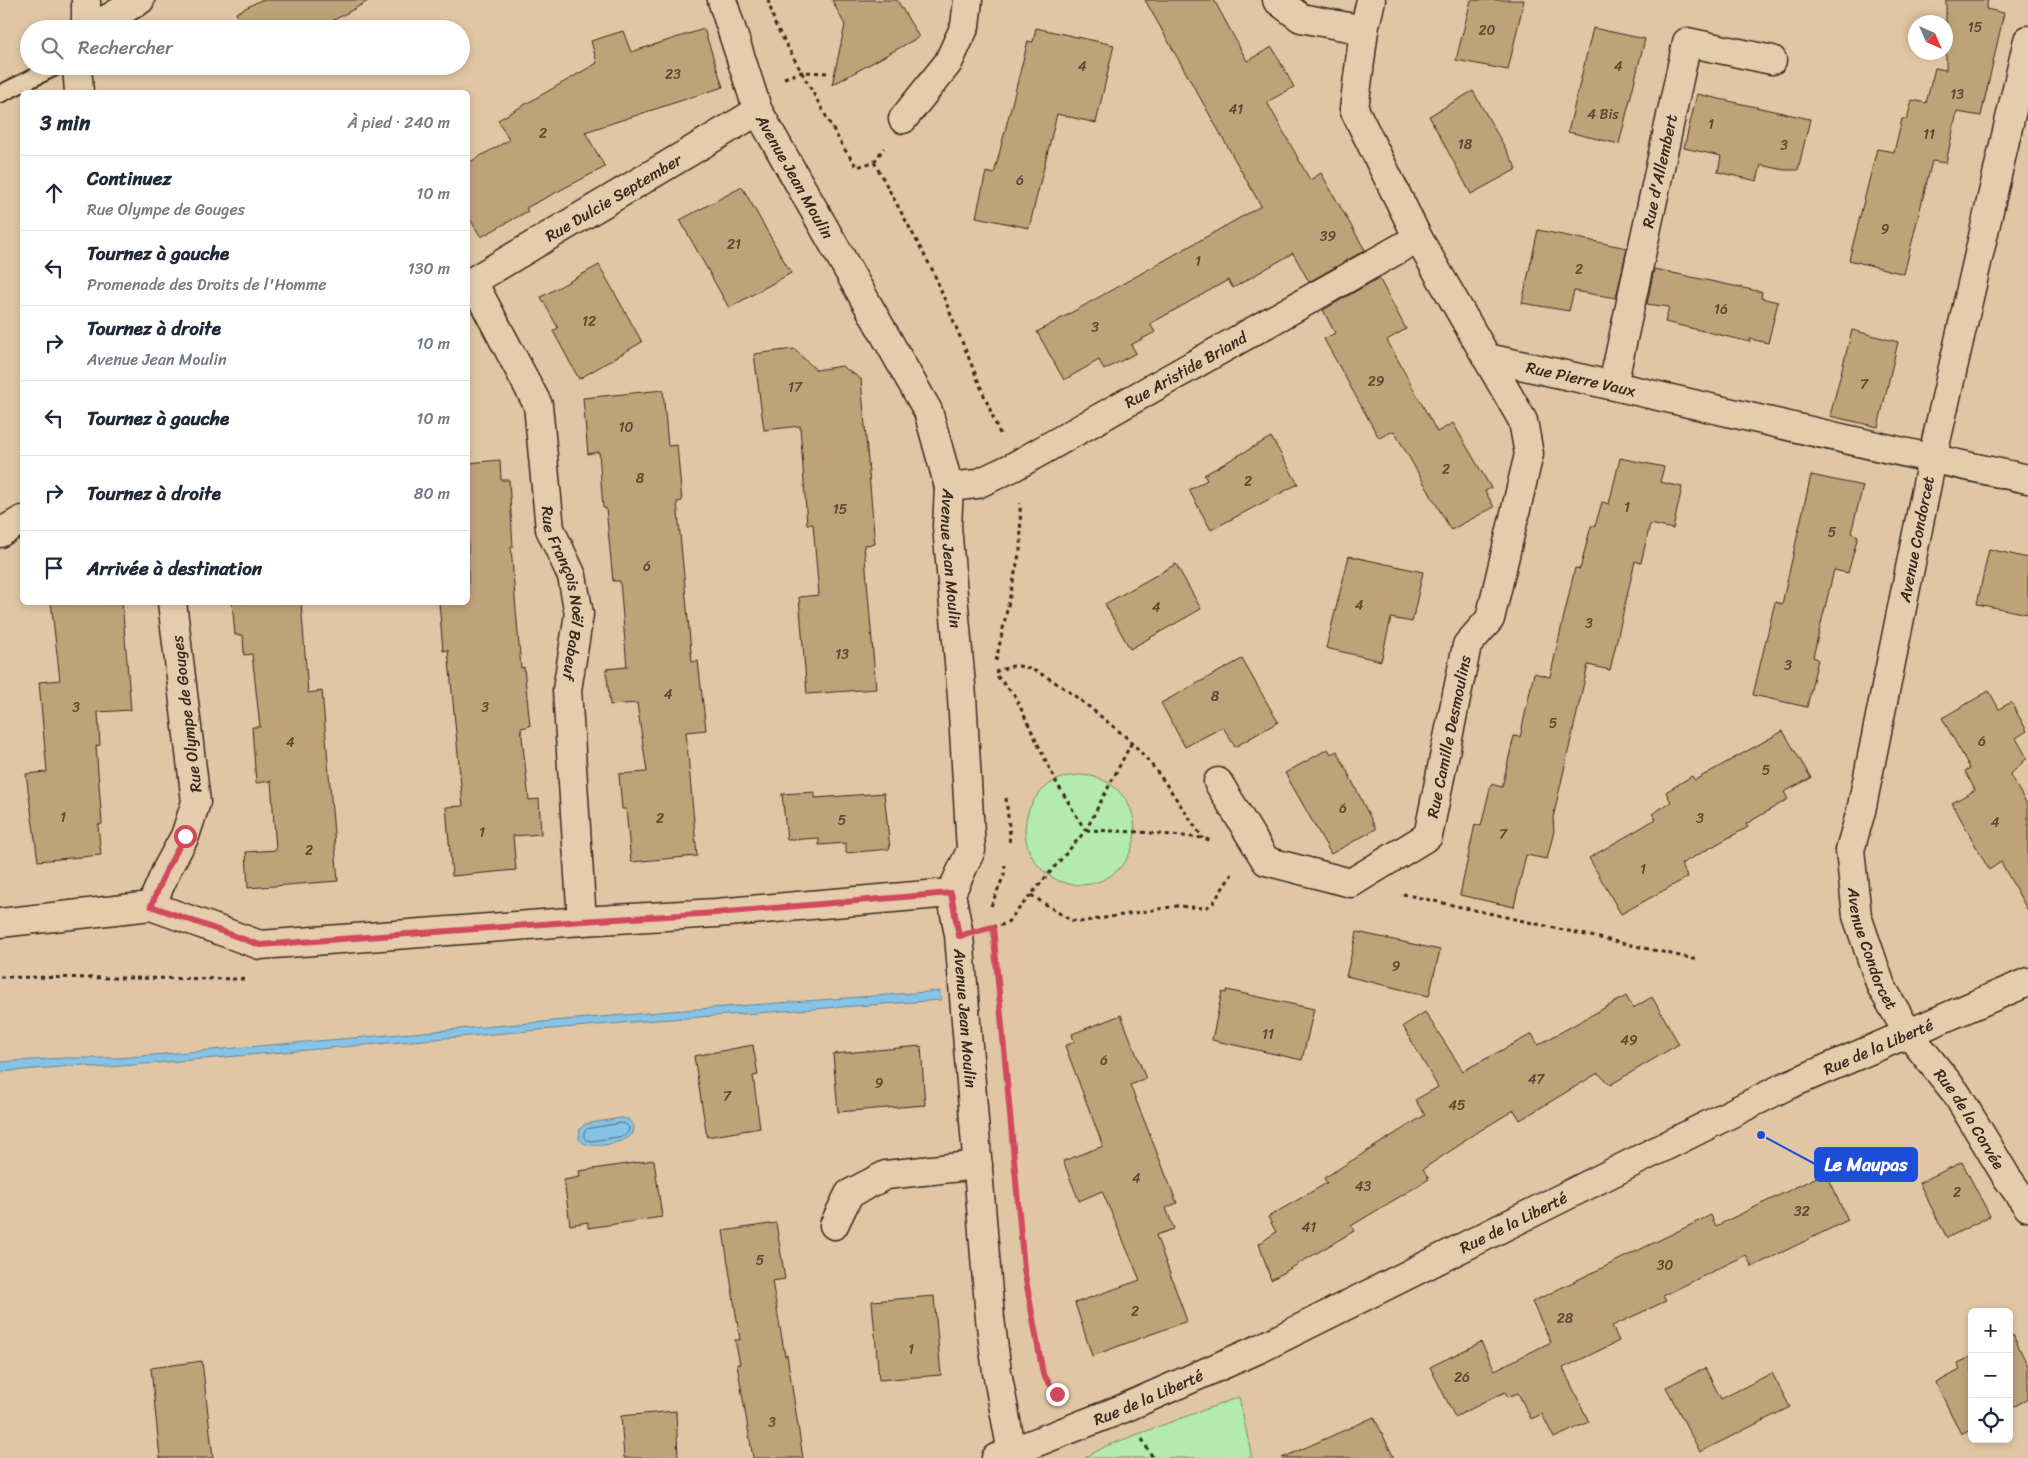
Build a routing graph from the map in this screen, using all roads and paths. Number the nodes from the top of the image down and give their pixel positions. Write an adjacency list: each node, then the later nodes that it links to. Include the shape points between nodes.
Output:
1 (86, 0): 8 (street)
2 (140, 0): 9 (street)
3 (722, 0): 19 (street, Avenue Jean Moulin)
4 (768, 0): 13 (path, via 775,24)
5 (968, 0): 20 (street, via 964,26 948,63)
6 (1277, 0): 10 (street, via 1301,18)
7 (1371, 0): 10 (street)
8 (86, 20)
9 (106, 20)
10 (1364, 30): 21 (street, via 1354,109)
11 (2028, 40): 25 (street, Avenue Condorcet)
12 (1772, 60): 24 (street, Rue d'Allembert, via 1687,42)
13 (802, 72): 14 (path); 19 (path); 20 (path, via 857,166 874,162)
14 (828, 73)
15 (39, 75): 18 (lane)
16 (78, 75): 17 (street)
17 (79, 90)
18 (0, 94)
19 (754, 99): 22 (street, Rue Dulcie September); 27 (street, Avenue Jean Moulin, via 928,411)
20 (903, 119)
21 (1418, 238): 23 (street); 27 (street, Rue Aristide Briand, via 1013,467 977,484)
22 (470, 283): 47 (street, Rue François Noël Babeuf, via 538,405 550,529 572,576 579,614 567,690)
23 (1487, 358): 24 (street, Rue Pierre Vaux); 41 (street, Rue Camille Desmoulins, via 1523,421 1529,454 1490,619 1467,645 1428,836)
24 (1613, 384): 25 (street, Rue Pierre Vaux)
25 (1932, 459): 26 (street, Rue Pierre Vaux); 54 (street, Avenue Condorcet, via 1861,811 1850,850 1856,916 1881,986)
26 (2028, 479)
27 (948, 487): 42 (street, Avenue Jean Moulin, via 947,526 971,850)
28 (20, 521): 29 (street)
29 (0, 533)
30 (172, 605): 44 (street, Rue Olympe de Gouges, via 196,802 185,836)
31 (994, 682): 32 (path, via 994,673 1014,666 1032,669 1047,676)
32 (1132, 742): 35 (path); 36 (path)
33 (1218, 782): 40 (street)
34 (1006, 796): 37 (path, via 1010,834)
35 (1086, 830): 36 (path); 43 (path)
36 (1203, 838): 38 (path)
37 (1008, 851)
38 (1239, 851): 40 (path); 43 (path, via 1234,871 1213,903 1206,908 1177,906 1080,922 1070,920)
39 (1006, 859): 45 (path, via 1004,875 991,904)
40 (1266, 861): 41 (street)
41 (1352, 883): 52 (path)
42 (951, 893): 47 (street); 50 (street, Avenue Jean Moulin)
43 (1031, 895): 49 (path, via 1006,924)
44 (151, 906): 47 (street, via 260,945); 48 (street)
45 (992, 912)
46 (992, 919): 49 (path)
47 (582, 921)
48 (0, 922)
49 (993, 927): 50 (path); 51 (path)
50 (959, 936): 55 (street, Avenue Jean Moulin)
51 (994, 937)
52 (1698, 960)
53 (2028, 982): 54 (street, Rue de la Liberté)
54 (1908, 1033): 56 (street, Rue de la Corvée, via 1956,1093); 60 (street, Rue de la Liberté, via 1786,1086 1261,1348)
55 (978, 1165): 57 (street, via 886,1175 849,1194); 60 (street, Avenue Jean Moulin)
56 (2028, 1207)
57 (834, 1225)
58 (1024, 1269): 59 (path, via 1043,1374 1057,1394)
59 (1065, 1396)
60 (1007, 1456)

